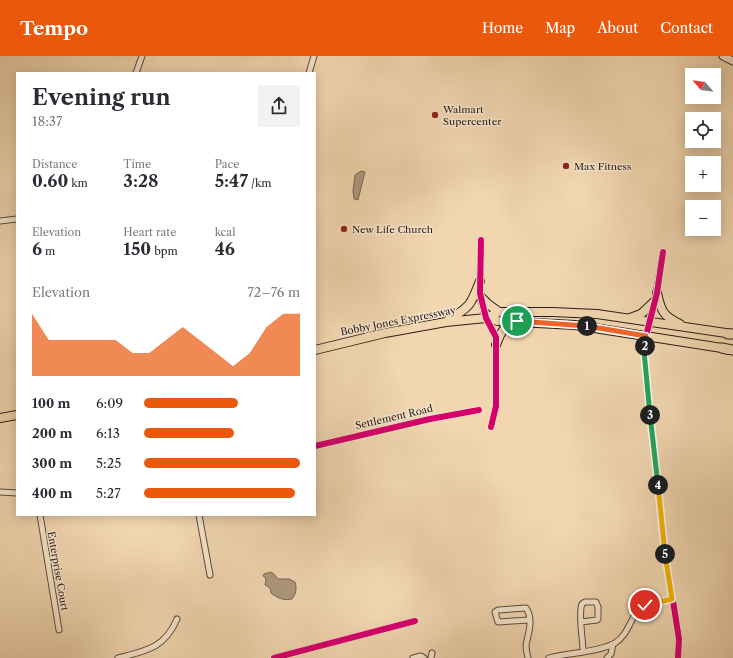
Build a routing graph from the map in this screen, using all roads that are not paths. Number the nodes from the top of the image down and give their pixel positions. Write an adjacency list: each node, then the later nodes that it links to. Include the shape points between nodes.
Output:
1 (142, 56): 5 (street)
2 (314, 56): 6 (street)
3 (723, 56): 4 (main road)
4 (733, 60)
5 (136, 72)
6 (309, 72)
7 (16, 219): 8 (street)
8 (0, 221)
9 (481, 240): 11 (street)
10 (663, 252): 13 (street)
11 (480, 281): 12 (street); 19 (main road, via 469,305)
12 (480, 296): 14 (main road); 15 (street)
13 (656, 297): 16 (main road, via 641,314); 18 (street); 20 (main road, via 666,316)
14 (499, 312): 15 (main road, Bobby Jones Expressway); 16 (main road, Bobby Jones Expressway, via 597,314)
15 (486, 318): 17 (main road, Bobby Jones Expressway); 19 (main road, Bobby Jones Expressway); 23 (street, via 494,333)
16 (630, 318): 18 (main road, Bobby Jones Expressway)
17 (516, 321): 22 (main road, Bobby Jones Expressway, via 575,325); 23 (main road, via 502,329)
18 (650, 322): 20 (main road, Bobby Jones Expressway); 22 (street)
19 (443, 323): 25 (main road, Bobby Jones Expressway, via 385,333)
20 (688, 328): 21 (main road, Bobby Jones Expressway)
21 (731, 334)
22 (646, 336): 24 (main road, Bobby Jones Expressway); 37 (street, via 644,351 648,399)
23 (496, 345): 30 (street, via 496,406)
24 (722, 348): 26 (highway, Bobby Jones Expressway)
25 (316, 350)
26 (733, 351)
27 (479, 410): 31 (street, Settlement Road, via 430,418)
28 (16, 415): 29 (main road)
29 (0, 418)
30 (491, 427)
31 (316, 446)
32 (0, 492): 33 (street)
33 (16, 493)
34 (40, 516): 42 (street, Enterprise Court)
35 (199, 516): 36 (street)
36 (210, 575)
37 (672, 599): 43 (street, via 640,608 627,631); 53 (street, via 679,639)
38 (177, 619): 46 (street, via 173,629 154,647)
39 (529, 620): 39 (street, via 498,622 495,612 526,608); 50 (street, via 530,634 526,644)
40 (415, 621): 47 (street)
41 (581, 622): 41 (street, via 580,606 585,602 596,602 598,619); 44 (street)
42 (59, 630)
43 (613, 644): 44 (street); 52 (street, via 611,654)
44 (583, 652): 45 (street)
45 (562, 657): 51 (street)
46 (118, 658)
47 (274, 658)
48 (413, 658): 49 (street)
49 (424, 658)
50 (528, 658)
51 (548, 658)
52 (606, 658)
53 (678, 658)

